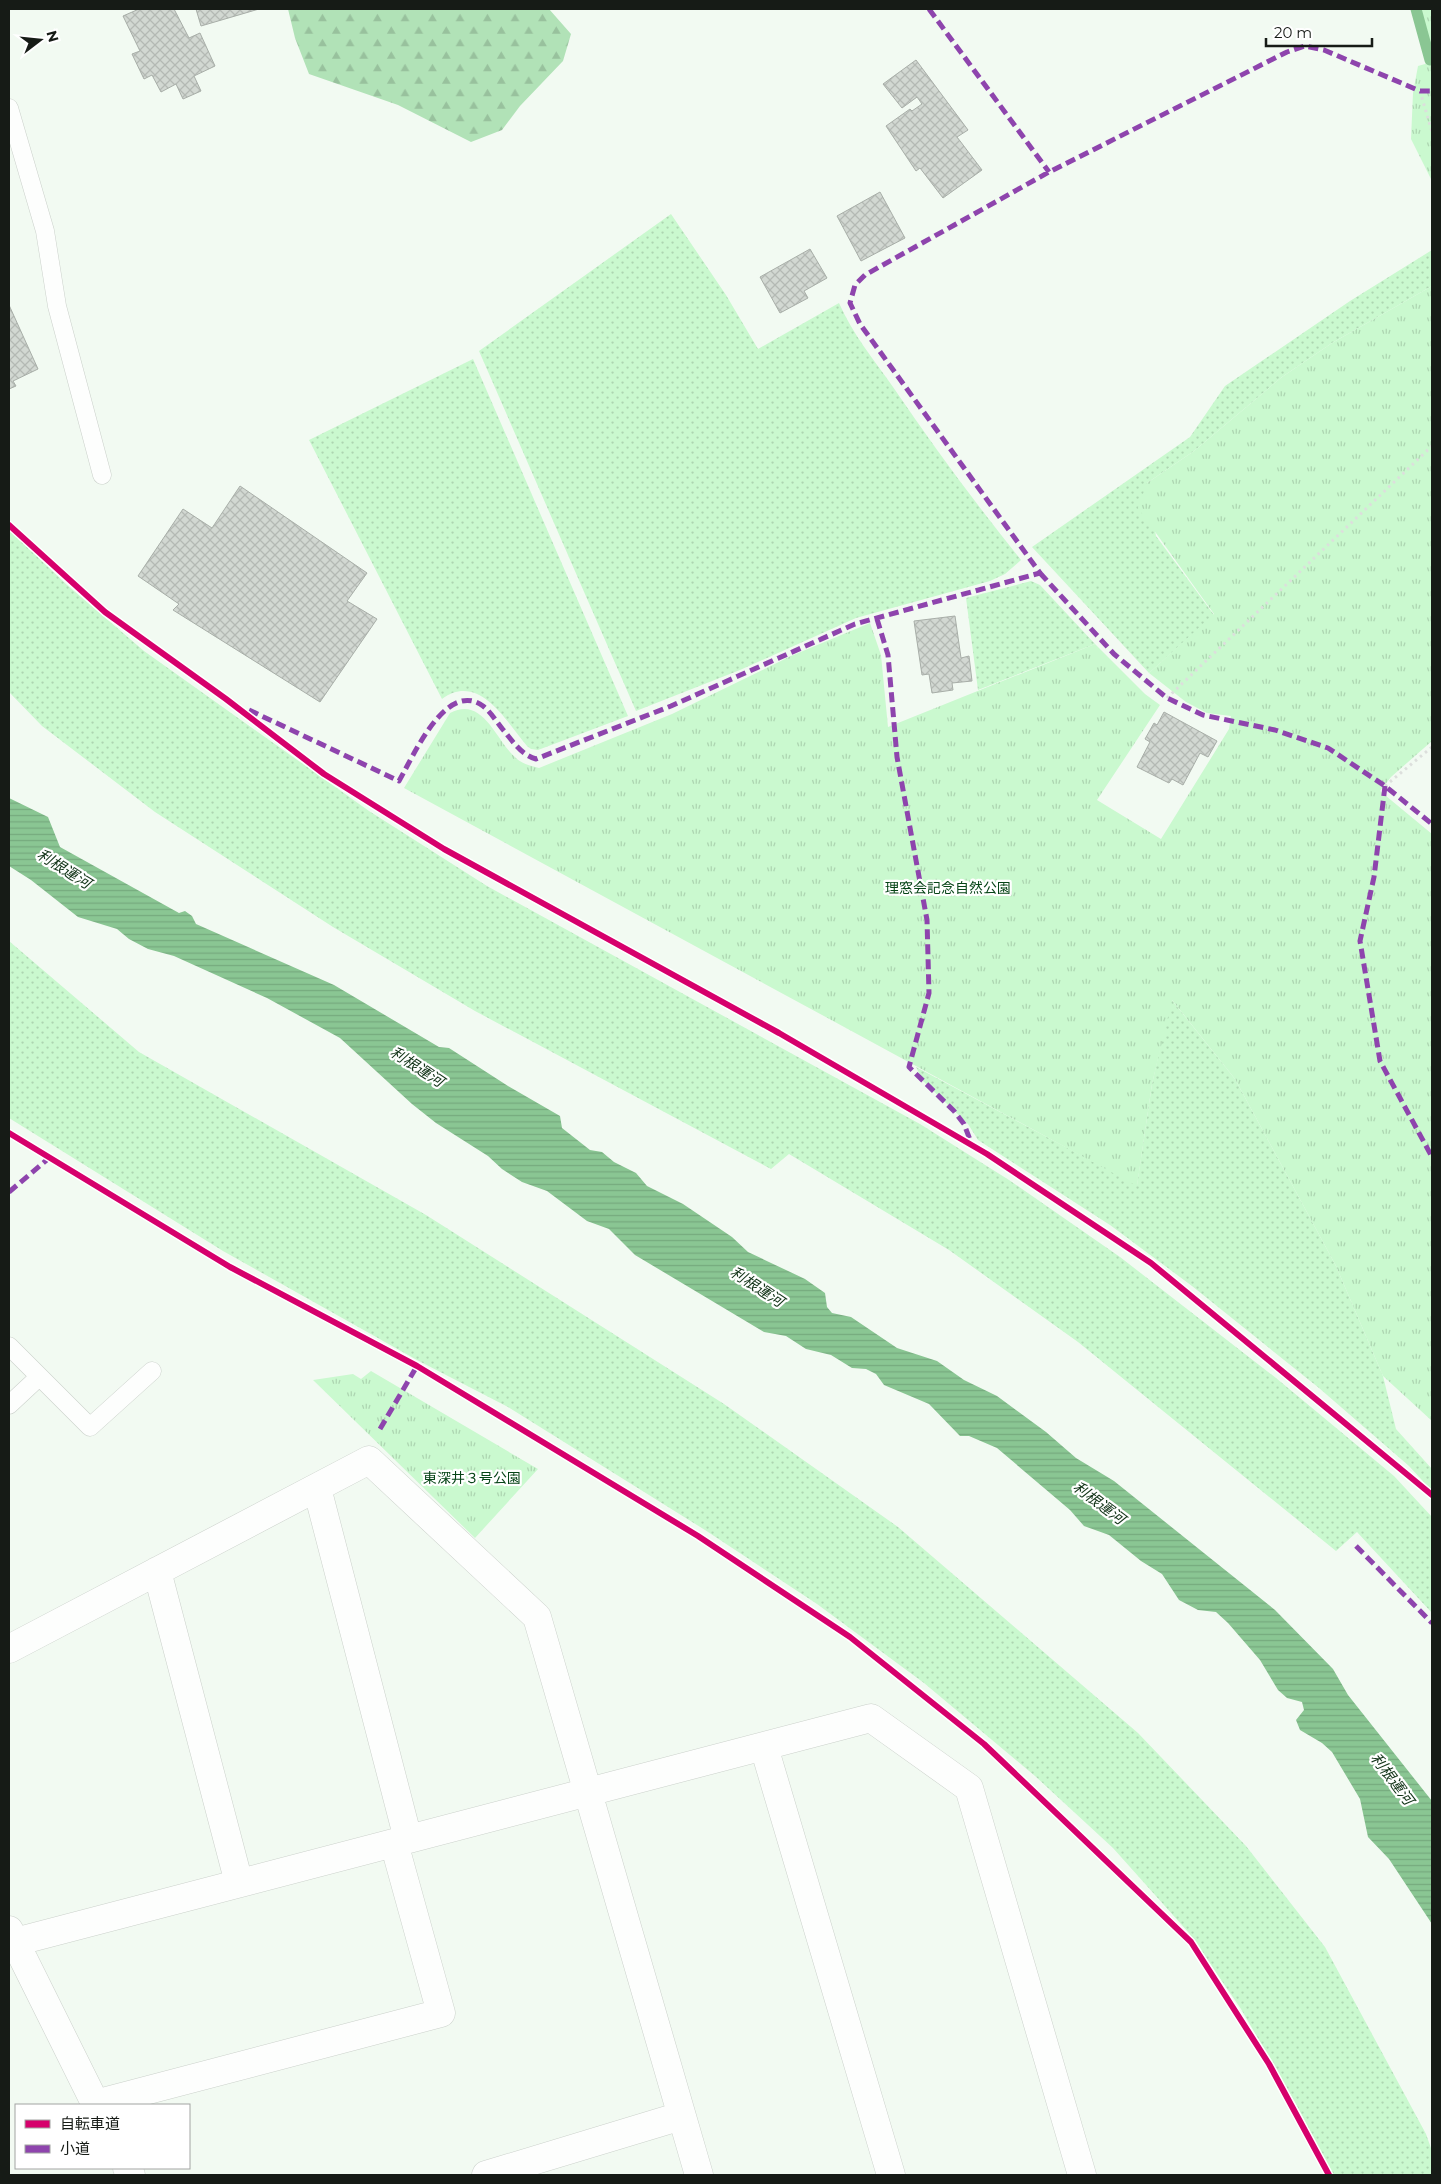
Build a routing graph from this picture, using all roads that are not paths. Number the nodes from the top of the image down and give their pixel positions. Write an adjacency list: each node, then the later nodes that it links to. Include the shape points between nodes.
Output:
1 (9, 108): 2 (lane, via 45,231 57,306)
2 (102, 475)
3 (9, 1346): 5 (lane)
4 (152, 1371): 5 (lane, via 90,1427)
5 (39, 1377): 6 (lane)
6 (9, 1405)
7 (317, 1488): 8 (street); 11 (street, via 369,1460 537,1617); 12 (street)
8 (157, 1571): 9 (street); 13 (street)
9 (9, 1649)
10 (764, 1748): 11 (street); 20 (street); 21 (street, via 871,1718 969,1788)
11 (587, 1794): 12 (street); 17 (street)
12 (401, 1841): 13 (street); 16 (street, via 441,2013)
13 (240, 1883): 14 (street)
14 (12, 1936): 15 (street)
15 (95, 2104)
16 (99, 2104)
17 (681, 2116): 18 (street); 19 (street)
18 (501, 2173)
19 (699, 2175)
20 (891, 2175)
21 (1082, 2175)

